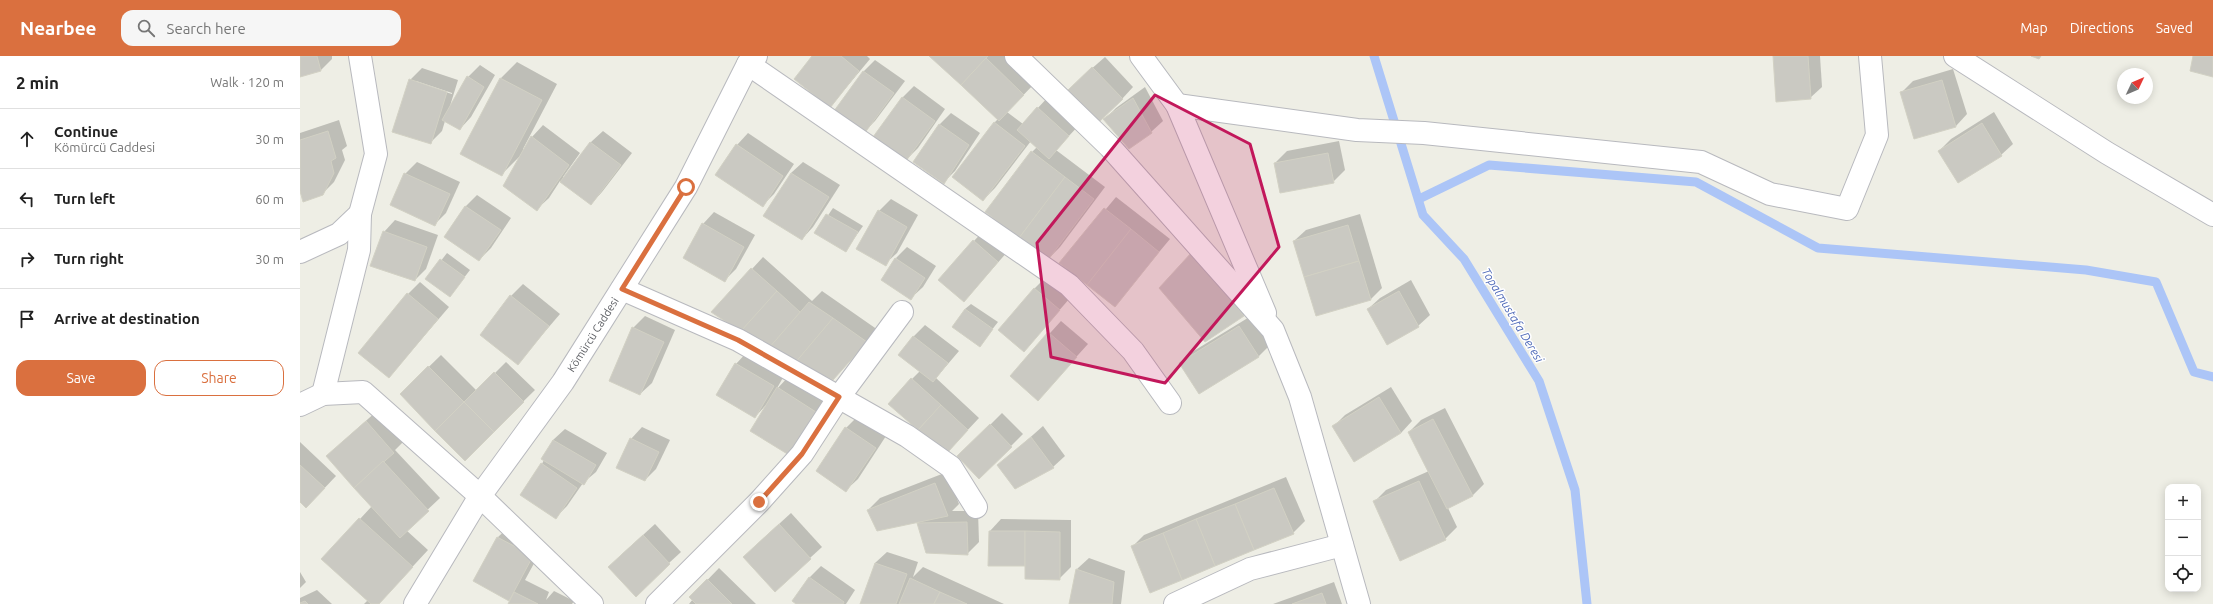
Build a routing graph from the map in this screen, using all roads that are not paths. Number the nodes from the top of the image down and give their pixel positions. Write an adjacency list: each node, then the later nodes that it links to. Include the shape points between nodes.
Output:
1 (360, 56): 8 (street, via 376,154)
2 (1016, 56): 13 (street, via 1110,147)
3 (1141, 56): 7 (street)
4 (1870, 56): 7 (street, via 1877,135 1847,209 1770,194 1701,162 1424,134 1357,130)
5 (1955, 56): 9 (street, via 2107,153)
6 (752, 60): 11 (street, Kömürcü Caddesi, via 686,187); 16 (street, via 1069,285 1133,351)
7 (1177, 105): 13 (street)
8 (360, 214): 10 (street, via 339,234); 14 (street, via 358,250)
9 (2213, 215)
10 (300, 252)
11 (622, 289): 15 (street, via 738,340); 18 (street, Kömürcü Caddesi, via 563,382)
12 (902, 312): 15 (street)
13 (1272, 330): 20 (street, via 1300,397)
14 (323, 394): 17 (street); 18 (street, via 363,392)
15 (839, 397): 19 (street, via 907,436 952,468); 23 (street, via 802,454 759,502)
16 (1170, 403)
17 (300, 405)
18 (480, 496): 21 (street, Kömürcü Caddesi); 22 (street)
19 (976, 507)
20 (1342, 545): 24 (street, via 1250,569); 25 (street)
21 (415, 604)
22 (592, 604)
23 (657, 604)
24 (1175, 604)
25 (1359, 604)

